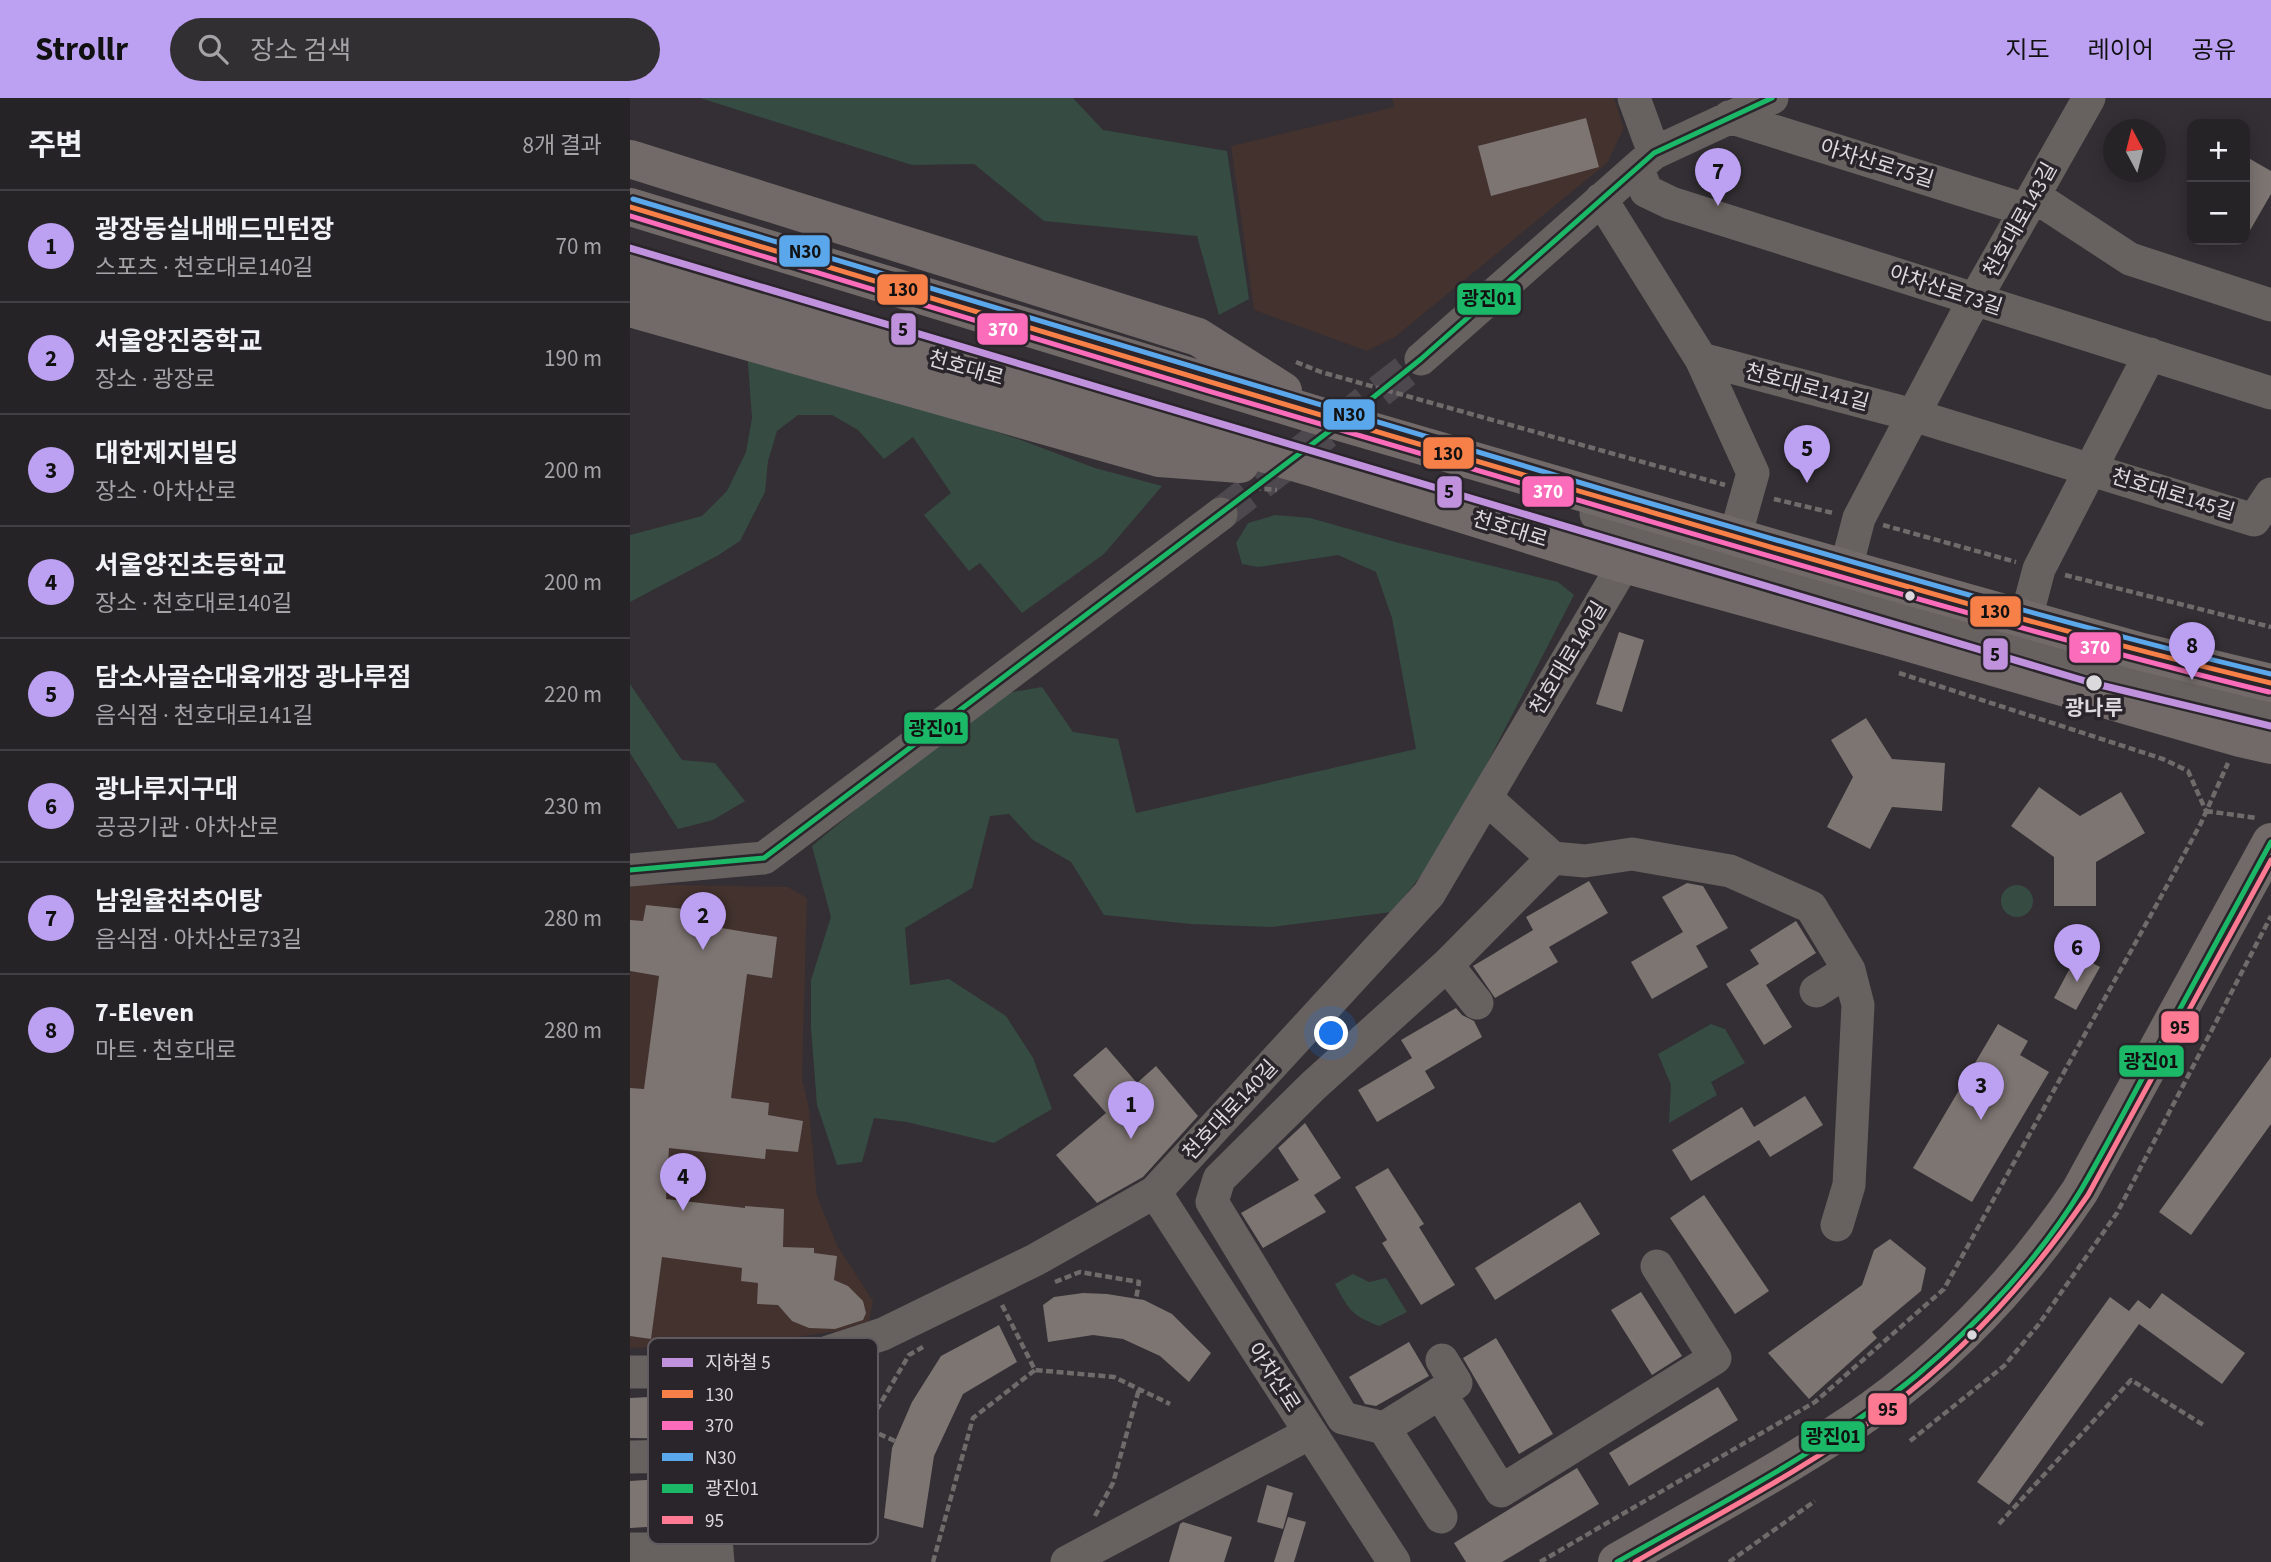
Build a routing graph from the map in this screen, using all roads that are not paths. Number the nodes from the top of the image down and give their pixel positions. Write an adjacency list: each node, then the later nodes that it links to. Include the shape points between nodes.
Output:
1 (1634, 98): 6 (street, 아차산로73길)
2 (1772, 98): 4 (street)
3 (2088, 98): 8 (street, 천호대로143길)
4 (1729, 117): 6 (street); 8 (street, 아차산로75길)
5 (630, 159): 19 (main road, via 1198,337)
6 (1646, 160): 7 (street); 11 (street, 아차산로73길, via 1646,191 1671,203)
7 (1601, 199): 15 (street); 16 (street, 천호대로141길)
8 (2030, 203): 11 (street, 천호대로143길); 12 (street, 아차산로75길, via 2130,259)
9 (630, 207): 19 (main road)
10 (630, 270): 21 (main road, 천호대로)
11 (1976, 299): 14 (street, 아차산로73길); 18 (street, 천호대로143길)
12 (2271, 305)
13 (630, 308): 21 (main road, via 1159,458)
14 (2150, 354): 17 (street, 아차산로73길); 22 (street, 천호대로145길)
15 (1421, 359)
16 (1701, 359): 18 (street, 천호대로141길); 25 (street, 천호대로141길, via 1753,473)
17 (2271, 393)
18 (1913, 415): 22 (street); 27 (street, 천호대로143길, via 1859,519)
19 (1324, 416): 20 (main road)
20 (1387, 435): 25 (main road); 30 (street, via 1463,467 1673,541 1935,617)
21 (1314, 468): 26 (main road, 천호대로)
22 (2092, 469): 23 (street, 천호대로145길); 28 (street, 천호대로145길, via 2039,569)
23 (2263, 507)
24 (1221, 514): 37 (street, via 764,858)
25 (1735, 537): 27 (main road)
26 (1624, 564): 29 (main road, 천호대로); 34 (street, 천호대로140길)
27 (1846, 568): 28 (main road)
28 (2026, 618): 30 (main road)
29 (1889, 637): 32 (street, via 2060,656 2255,709); 33 (main road, 천호대로)
30 (2142, 652): 31 (main road)
31 (2271, 683)
32 (2271, 721)
33 (2271, 745)
34 (1486, 798): 36 (street); 42 (street, 천호대로140길, via 1429,894)
35 (2264, 830): 59 (main road, via 2080,1191 2006,1290 1933,1360 1852,1423)
36 (1553, 858): 38 (street); 39 (street, via 1584,861 1632,853 1730,871 1811,906)
37 (630, 870)
38 (1447, 965): 41 (street); 50 (street, via 1219,1179 1212,1202 1343,1418)
39 (1849, 970): 40 (street); 43 (street, via 1858,1004 1849,1185)
40 (1816, 991)
41 (1477, 1003)
42 (1155, 1192): 45 (street, 천호대로140길, via 1035,1261); 51 (street, 아차산로)
43 (1837, 1225)
44 (1657, 1266): 49 (street, via 1715,1358 1501,1491)
45 (871, 1338)
46 (1442, 1360): 49 (street, via 1456,1383)
47 (630, 1372): 48 (street, 천호대로140길)
48 (648, 1372)
49 (1440, 1393): 50 (street)
50 (1384, 1428): 54 (street)
51 (1310, 1433): 57 (street); 58 (street, 아차산로)
52 (648, 1456): 53 (street)
53 (630, 1457)
54 (1441, 1517)
55 (630, 1549): 56 (street)
56 (717, 1555)
57 (1069, 1561)
58 (1394, 1562)
59 (1617, 1562)

